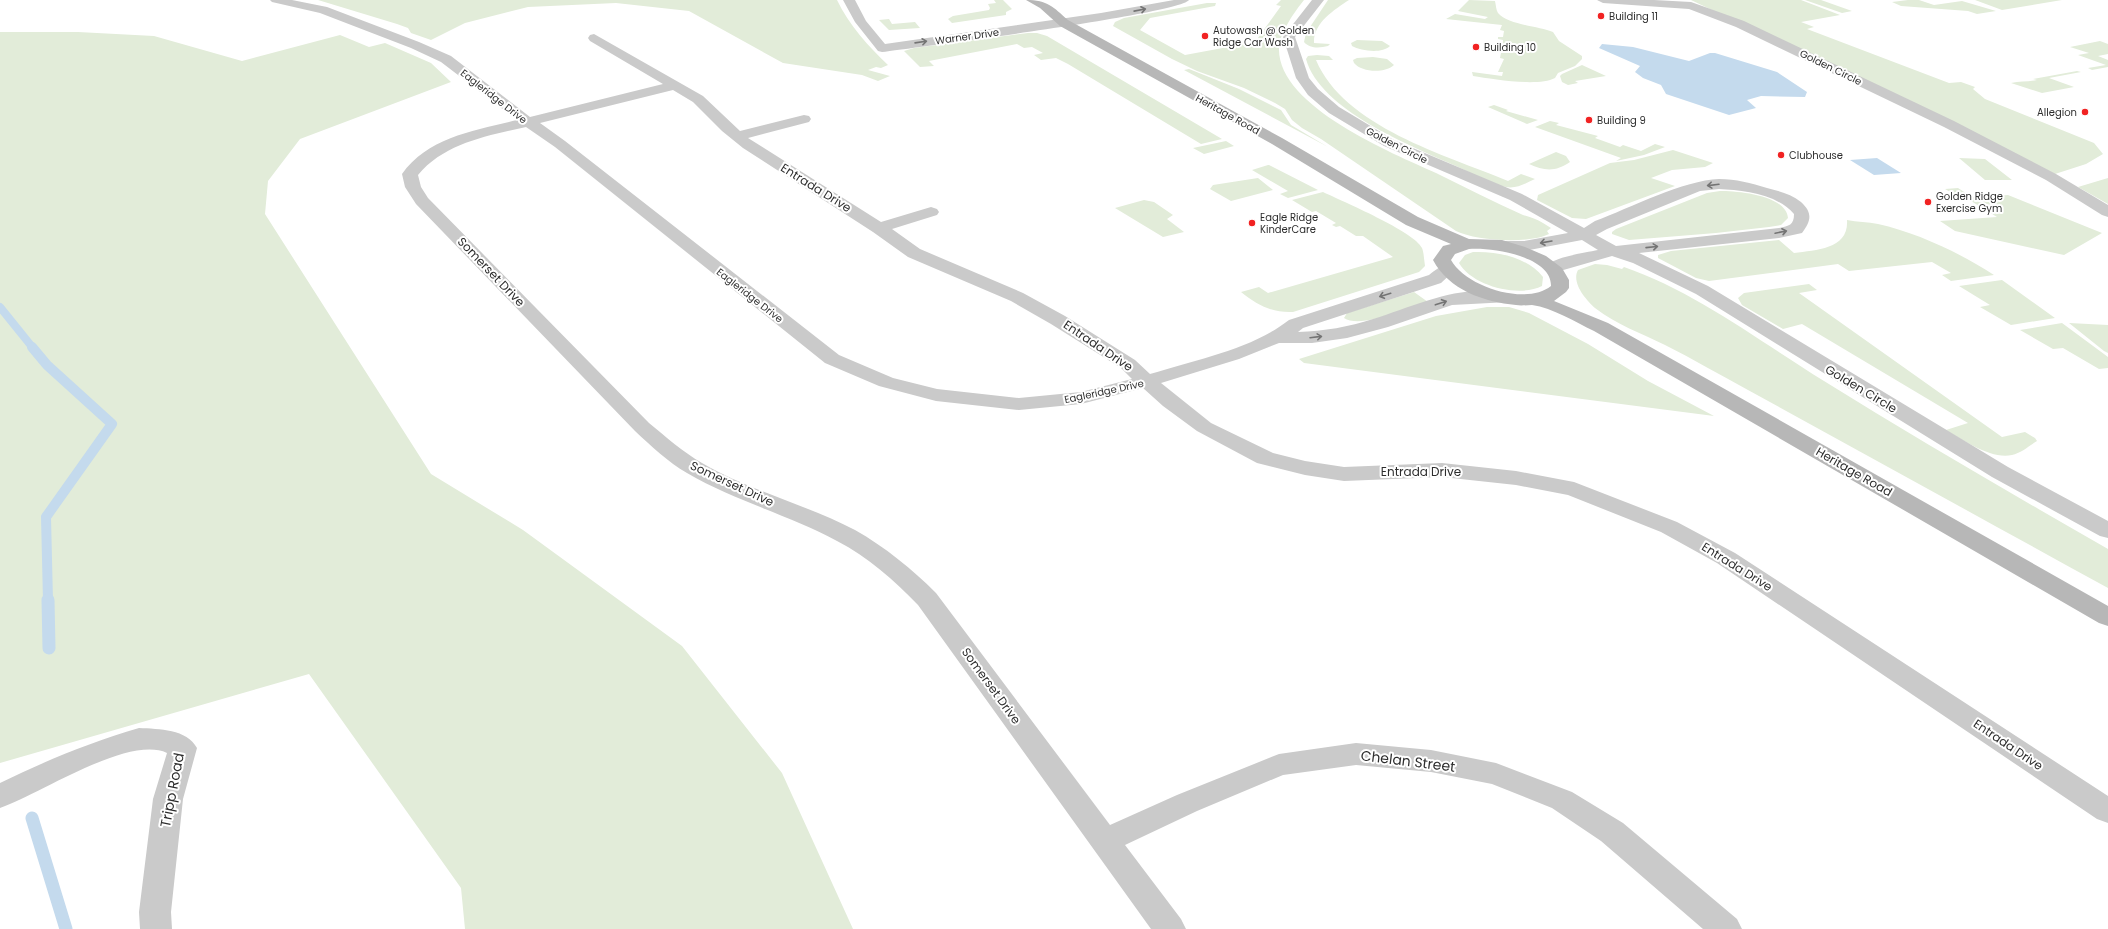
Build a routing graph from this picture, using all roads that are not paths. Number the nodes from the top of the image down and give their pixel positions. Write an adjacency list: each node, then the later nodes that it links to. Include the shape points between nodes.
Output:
1 (276, 0): 14 (street, Eagleridge Drive, via 323,10 446,59)
2 (849, 0): 11 (street, Warner Drive)
3 (1032, 0): 8 (main road, Heritage Road)
4 (1143, 0): 8 (street, Warner Drive, via 1091,9)
5 (1183, 0): 9 (street, Warner Drive, one-way to 5)
6 (1318, 0): 20 (street, Golden Circle, via 1289,37 1296,62 1313,92 1334,110 1389,143 1516,197)
7 (1603, 0): 17 (street, Golden Circle, via 1691,6 1740,24 2031,166 2062,182)
8 (1049, 7): 9 (main road, Heritage Road); 11 (street, Warner Drive)
9 (1064, 23): 11 (street, Warner Drive, one-way to 9, via 882,48); 18 (main road, Heritage Road, via 1277,141)
10 (594, 38): 12 (street, Entrada Drive)
11 (873, 38)
12 (673, 86): 14 (street, Somerset Drive); 15 (street, Entrada Drive, via 698,99 712,110)
13 (804, 119): 15 (street)
14 (527, 121): 31 (street, Eagleridge Drive, via 560,144 832,358 886,382 936,395 1019,404 1081,398); 36 (street, Somerset Drive, via 467,137 442,147 423,159 410,174 413,187 422,201 642,428 672,453 737,489 834,530 879,556 903,574 928,599)
15 (736, 136): 19 (street, Entrada Drive)
16 (931, 212): 19 (street)
17 (2108, 212)
18 (1412, 221): 21 (main road, Heritage Road); 24 (main road, Heritage Road, via 1433,238)
19 (879, 228): 31 (street, Entrada Drive, via 914,253 1017,297 1058,320 1115,355)
20 (1584, 235): 22 (street, one-way to 22, via 1524,246); 23 (street, Golden Circle); 23 (street, one-way to 20, via 1779,233 1796,229 1802,221 1802,213 1795,205 1767,191 1740,185 1719,184 1697,187 1601,225)
21 (1467, 244): 22 (main road); 24 (main road, via 1454,247)
22 (1501, 245): 25 (main road, via 1527,254)
23 (1613, 251): 25 (street); 32 (street, Golden Circle, via 1640,259 1702,290 2000,472)
24 (1445, 263): 27 (main road, via 1469,286); 30 (street, Eagleridge Drive, one-way to 30, via 1435,279 1296,324)
25 (1554, 268): 26 (main road, via 1561,281)
26 (1558, 290): 28 (main road, via 1545,297); 29 (main road, Heritage Road)
27 (1502, 298): 28 (main road); 30 (street, Eagleridge Drive, one-way to 27, via 1304,339 1333,335 1369,327 1453,300 1472,297)
28 (1531, 300): 29 (main road, Heritage Road, via 1559,308)
29 (1601, 327): 33 (main road, Heritage Road)
30 (1277, 337): 31 (street, Eagleridge Drive, via 1232,355)
31 (1147, 382): 35 (street, Entrada Drive, via 1204,427 1265,458 1344,474 1442,470 1516,478 1574,489 1669,527 1726,558)
32 (2108, 531)
33 (2108, 617)
34 (0, 796): 37 (street, Tripp Road, via 58,768 139,739 165,740 183,748 168,799 155,912)
35 (2108, 811)
36 (1104, 841): 38 (street, Somerset Drive); 39 (street, Chelan Street, via 1279,765 1356,754 1431,761 1496,774 1562,800 1612,832)
37 (156, 929)
38 (1170, 929)
39 (1726, 929)

